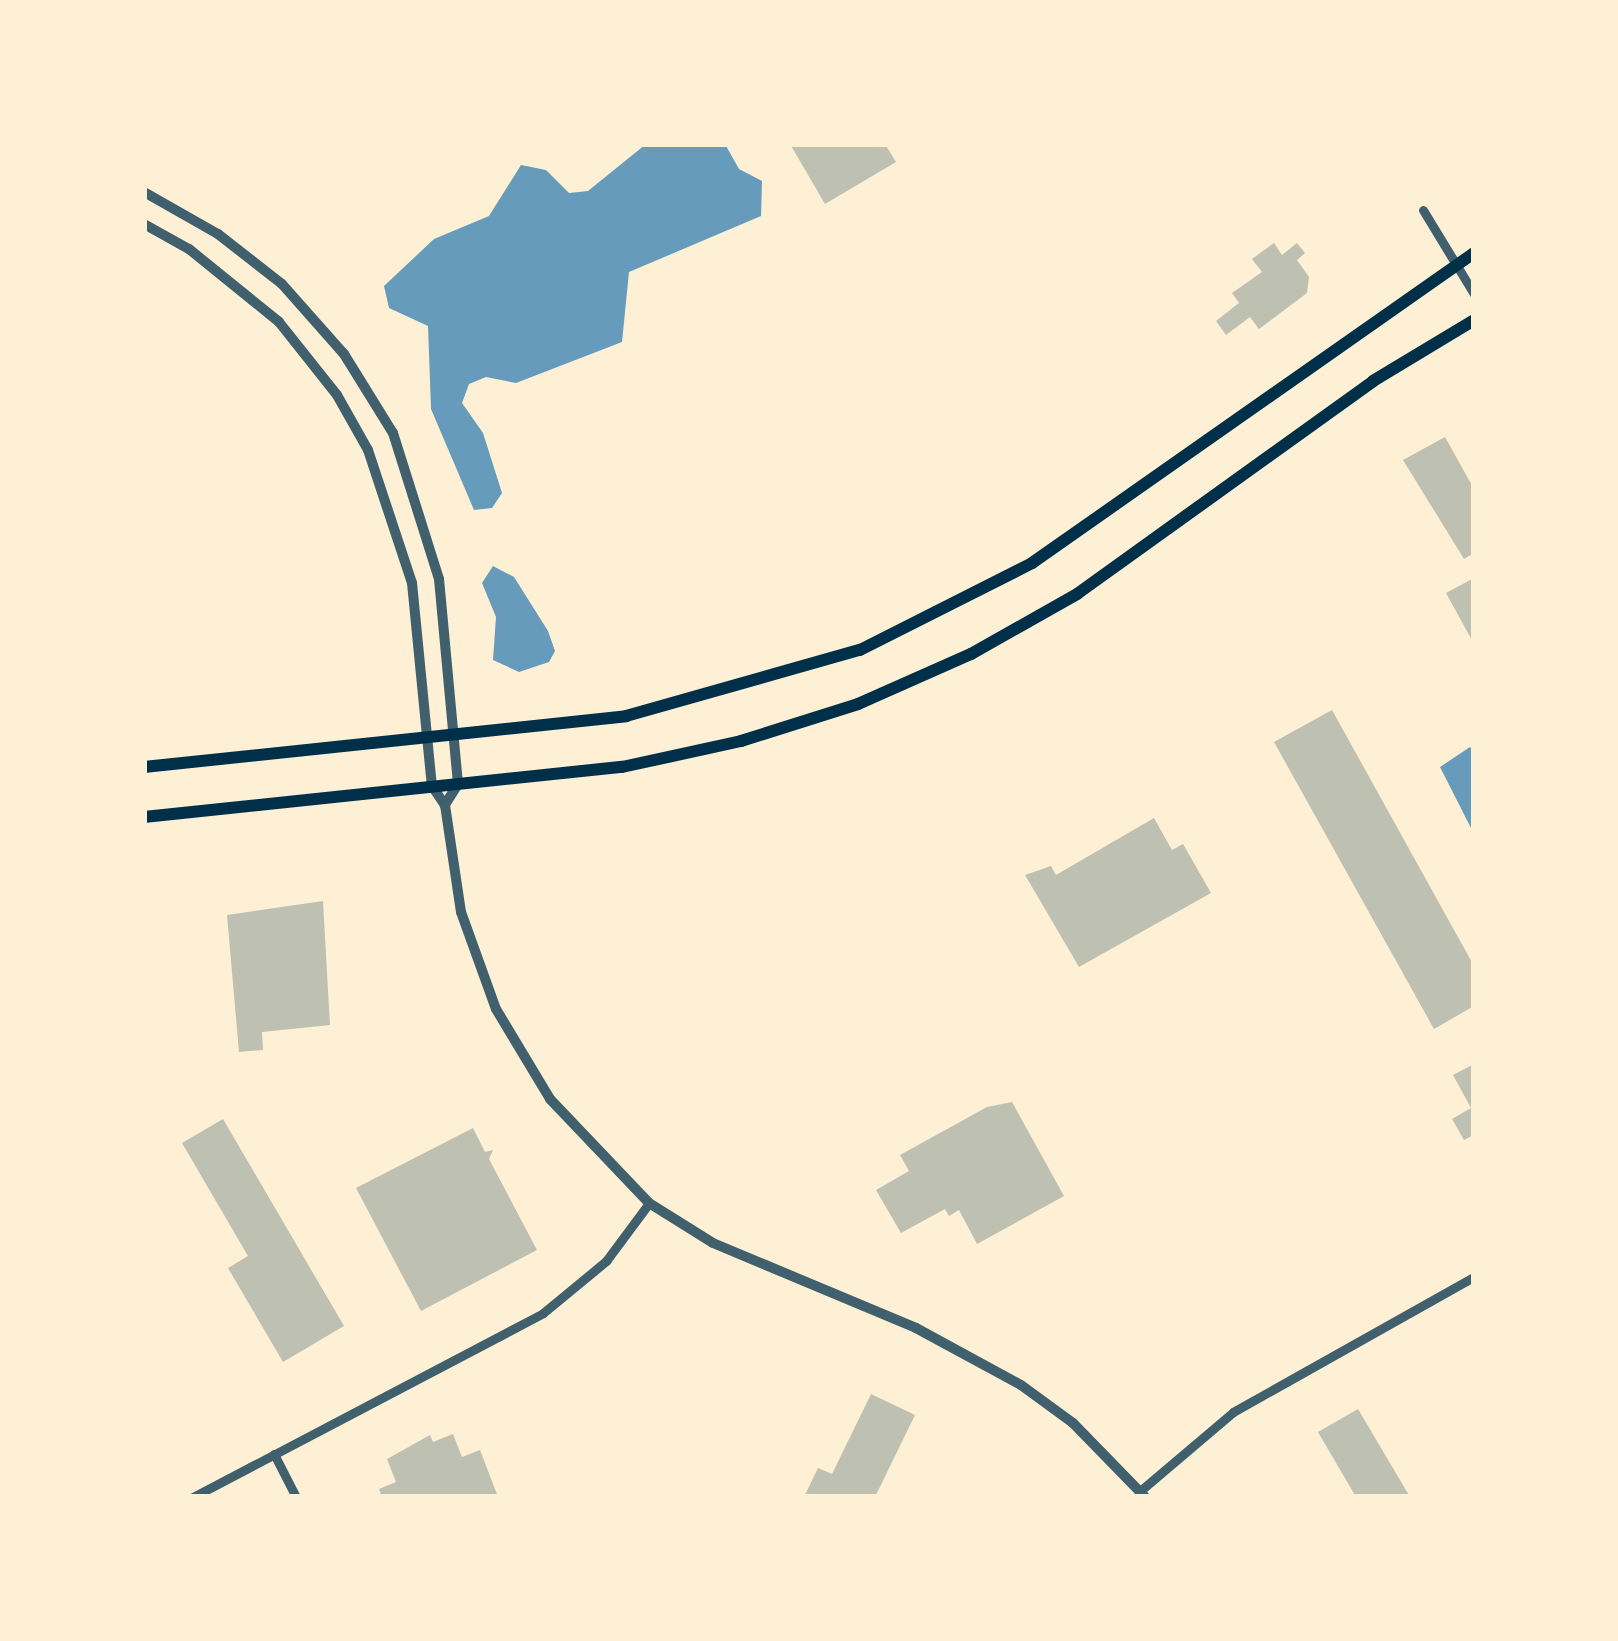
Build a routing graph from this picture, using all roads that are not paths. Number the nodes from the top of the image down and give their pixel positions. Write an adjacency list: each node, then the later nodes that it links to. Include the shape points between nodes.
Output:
1 (144, 192): 8 (street, via 218,234 282,284 378,405 433,549)
2 (1423, 210): 5 (street)
3 (144, 224): 9 (street, via 189,249 279,322 353,422 412,583)
4 (1474, 253): 5 (main road)
5 (1456, 264): 6 (street); 8 (main road, via 1042,556 916,626 803,671 686,704)
6 (1474, 294)
7 (1474, 320): 11 (main road, via 1373,380 1077,594 914,681 800,725 681,756)
8 (453, 734): 9 (main road); 11 (street)
9 (428, 736): 10 (main road); 12 (street)
10 (144, 767)
11 (458, 784): 12 (main road); 13 (street)
12 (432, 786): 13 (street); 14 (main road)
13 (445, 805): 15 (street, via 461,912 504,1026 550,1099)
14 (144, 817)
15 (649, 1203): 17 (street, via 606,1261 543,1313); 18 (street, via 712,1243 998,1371 1073,1424)
16 (1474, 1277): 18 (street, via 1233,1412)
17 (274, 1454): 19 (street); 20 (street)
18 (1142, 1494)
19 (193, 1497)
20 (296, 1497)

